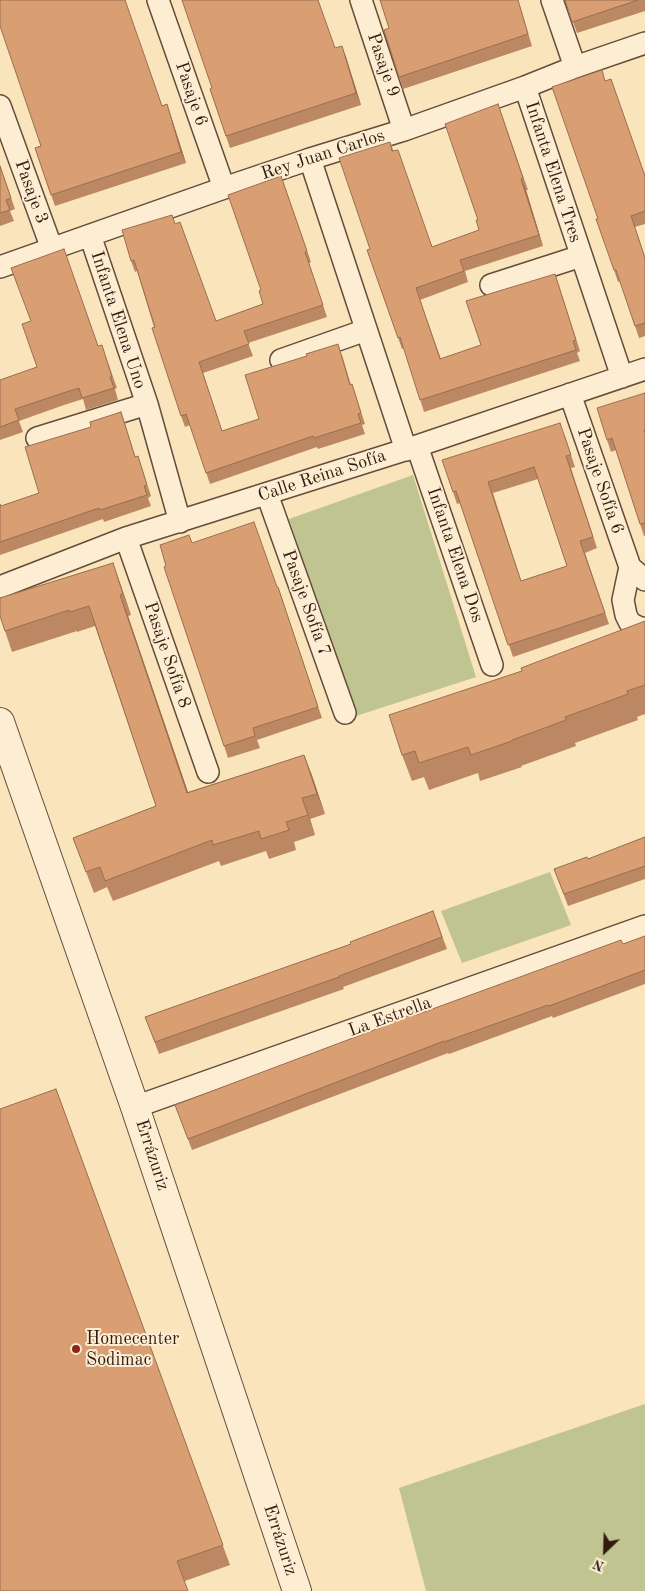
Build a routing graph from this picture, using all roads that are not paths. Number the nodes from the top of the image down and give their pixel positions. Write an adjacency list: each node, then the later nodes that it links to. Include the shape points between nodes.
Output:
1 (158, 0): 10 (street, Pasaje 6)
2 (361, 0): 8 (street, Pasaje 9)
3 (552, 0): 5 (street)
4 (645, 42): 5 (street, Rey Juan Carlos)
5 (575, 67): 6 (street, Rey Juan Carlos)
6 (525, 87): 8 (street, Rey Juan Carlos); 13 (street, Infanta Elena Tres)
7 (0, 106): 12 (street, Pasaje 3)
8 (404, 130): 9 (street, Rey Juan Carlos)
9 (310, 158): 10 (street, Rey Juan Carlos); 16 (street, Infanta Elena Dos)
10 (224, 188): 11 (street, Rey Juan Carlos)
11 (90, 235): 12 (street, Rey Juan Carlos); 21 (street, Infanta Elena Uno)
12 (52, 249): 14 (street, Rey Juan Carlos)
13 (581, 256): 15 (street, Infanta Elena Tres); 19 (street, Infanta Elena Tres)
14 (0, 267)
15 (491, 285)
16 (366, 330): 17 (street); 23 (street, Infanta Elena Dos)
17 (281, 360)
18 (645, 369): 19 (street, Calle Reina Sofía)
19 (622, 377): 20 (street, Calle Reina Sofía)
20 (570, 394): 23 (street, Calle Reina Sofía); 27 (street, Pasaje Sofía 6)
21 (146, 404): 22 (street, Infanta Elena Uno); 25 (street, Infanta Elena Uno)
22 (37, 438)
23 (411, 448): 24 (street, Calle Reina Sofía); 30 (street, Infanta Elena Dos)
24 (267, 494): 25 (street, Calle Reina Sofía); 31 (street, Pasaje Sofía 7)
25 (180, 522): 26 (street, Calle Reina Sofía)
26 (126, 538): 28 (street, Calle Reina Sofía); 33 (street, Pasaje Sofía 8)
27 (638, 574): 29 (street, Pasaje Sofía 6, via 623,600 630,623)
28 (0, 587)
29 (645, 628)
30 (492, 665)
31 (346, 713)
32 (1, 727): 35 (street, Errázuriz)
33 (208, 772)
34 (645, 926): 35 (street, La Estrella)
35 (135, 1107): 36 (street, Errázuriz)
36 (297, 1591)

